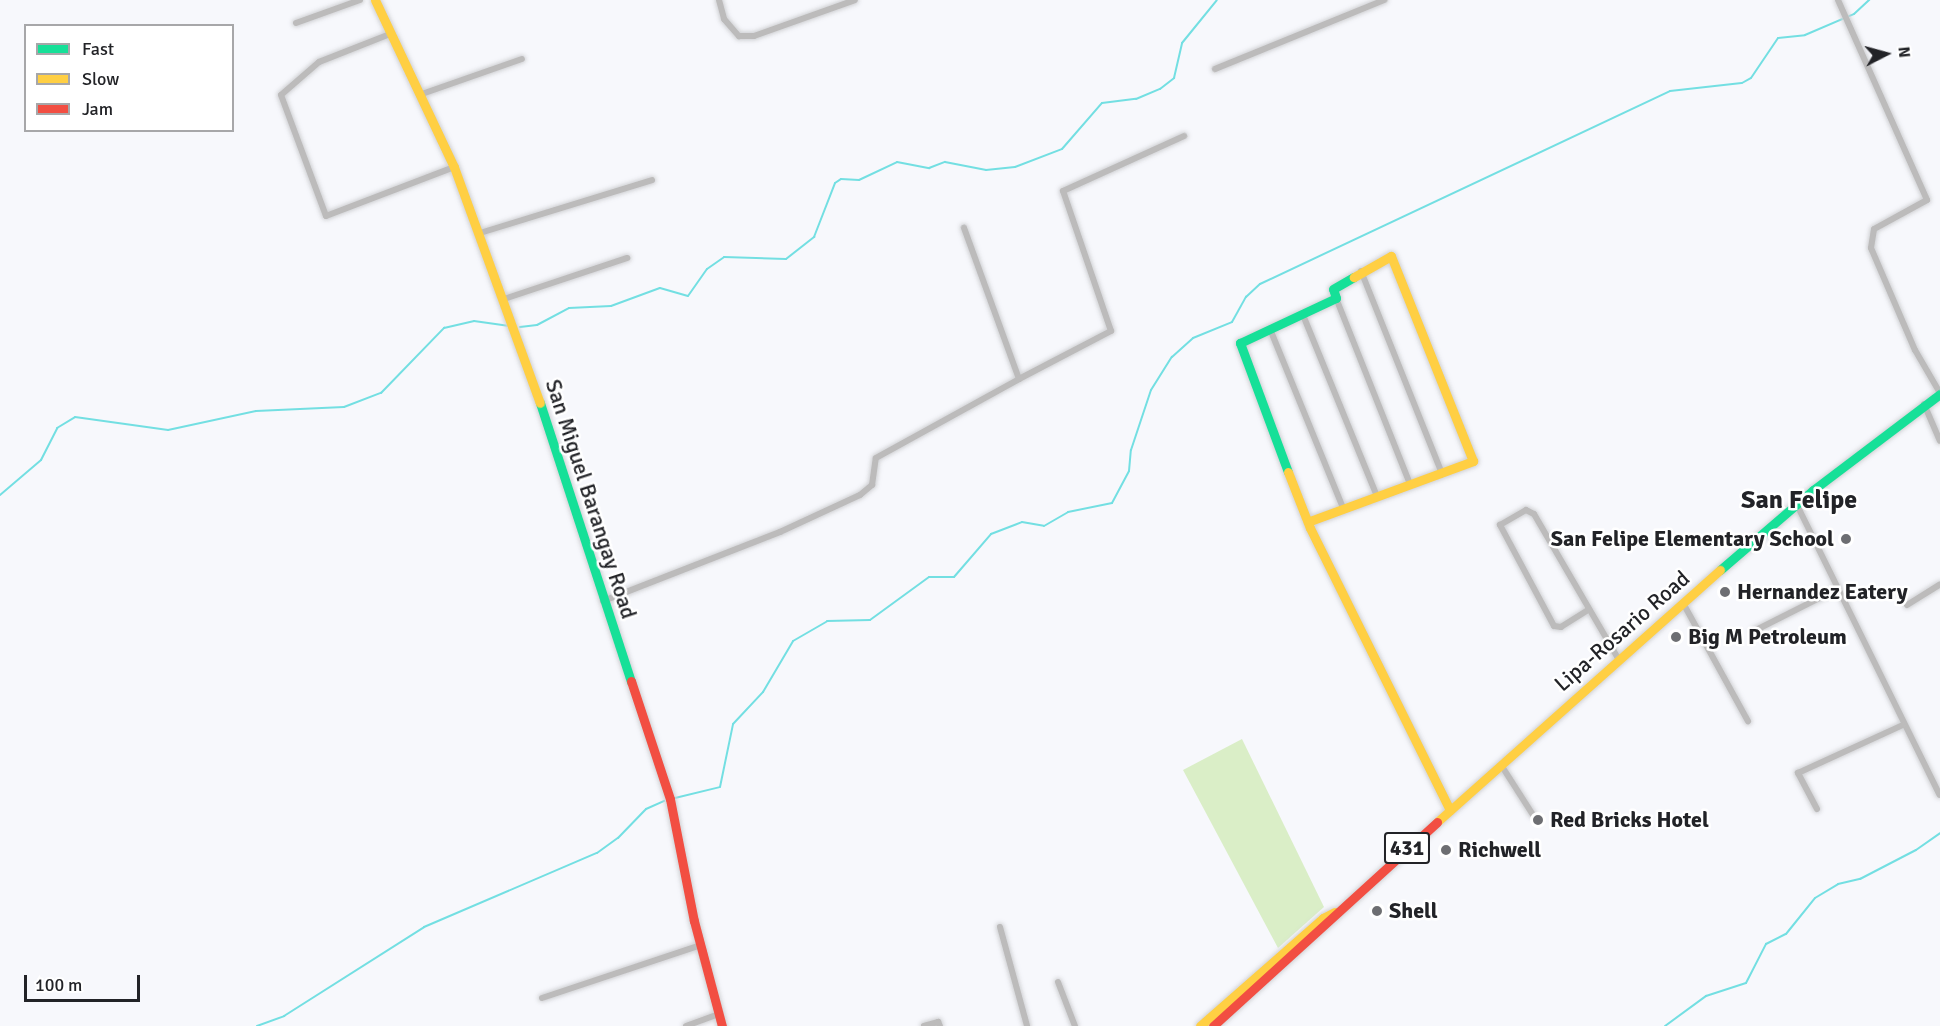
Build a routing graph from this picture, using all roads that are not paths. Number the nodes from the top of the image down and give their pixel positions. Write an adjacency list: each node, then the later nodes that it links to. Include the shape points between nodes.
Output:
1 (360, 0): 7 (street)
2 (376, 0): 8 (street, San Miguel Barangay Road)
3 (719, 0): 4 (street, via 724,19 739,36 754,36)
4 (855, 0)
5 (1384, 0): 10 (street)
6 (1838, 0): 24 (street, via 1927,200 1874,229 1871,248 1915,350)
7 (296, 23)
8 (390, 34): 11 (street, San Miguel Barangay Road); 13 (street, via 319,62 281,94 326,216)
9 (522, 59): 11 (street)
10 (1215, 69)
11 (419, 95): 13 (street, San Miguel Barangay Road)
12 (1184, 136): 23 (street, via 1063,191 1111,331)
13 (454, 167): 16 (street, San Miguel Barangay Road)
14 (652, 180): 16 (street)
15 (964, 228): 23 (street)
16 (480, 233): 20 (street, San Miguel Barangay Road)
17 (627, 258): 20 (street)
18 (1361, 271): 19 (street, via 1333,289); 27 (street); 27 (street, via 1386,256 1394,261 1473,454 1473,461)
19 (1336, 298): 21 (street); 28 (street)
20 (504, 299): 35 (street, San Miguel Barangay Road)
21 (1303, 315): 22 (street); 29 (street)
22 (1270, 329): 31 (street); 32 (street, via 1240,343 1239,348)
23 (1019, 379): 35 (street, via 876,458 872,485 860,495 780,532)
24 (1940, 394): 25 (street, Lipa-Rosario Road / 431)
25 (1924, 405): 26 (street); 30 (street, Lipa-Rosario Road / 431)
26 (1940, 441)
27 (1442, 474): 28 (street)
28 (1410, 484): 29 (street)
29 (1377, 496): 31 (street)
30 (1797, 505): 34 (street); 36 (street, Lipa-Rosario Road / 431)
31 (1343, 508): 32 (street)
32 (1310, 521): 46 (street, via 1367,649)
33 (1940, 584): 37 (street)
34 (1837, 589): 39 (street); 42 (street)
35 (602, 601): 50 (street, San Miguel Barangay Road, via 670,799)
36 (1683, 603): 40 (street, Lipa-Rosario Road / 431); 41 (street)
37 (1908, 605)
38 (1588, 610): 38 (street, via 1534,514 1526,510 1500,525 1554,626 1561,627); 40 (street)
39 (1754, 631)
40 (1618, 660): 43 (street, Lipa-Rosario Road / 431)
41 (1748, 721)
42 (1903, 725): 44 (street); 45 (street, via 1798,773)
43 (1501, 765): 46 (street, Lipa-Rosario Road / 431); 47 (street)
44 (1940, 795)
45 (1817, 809)
46 (1450, 810): 48 (street, Lipa-Rosario Road / 431)
47 (1533, 815)
48 (1340, 909): 60 (street, Lipa-Rosario Road, via 1323,918); 61 (street, Lipa-Rosario Road)
49 (1000, 927): 58 (street)
50 (701, 945): 52 (street); 53 (street, San Miguel Barangay Road)
51 (1058, 982): 59 (street)
52 (542, 998)
53 (719, 1014): 54 (street); 55 (street, San Miguel Barangay Road)
54 (686, 1026)
55 (722, 1026)
56 (924, 1026): 57 (street, via 938,1022)
57 (940, 1026)
58 (1027, 1026)
59 (1075, 1026)
60 (1200, 1026)
61 (1213, 1026)

